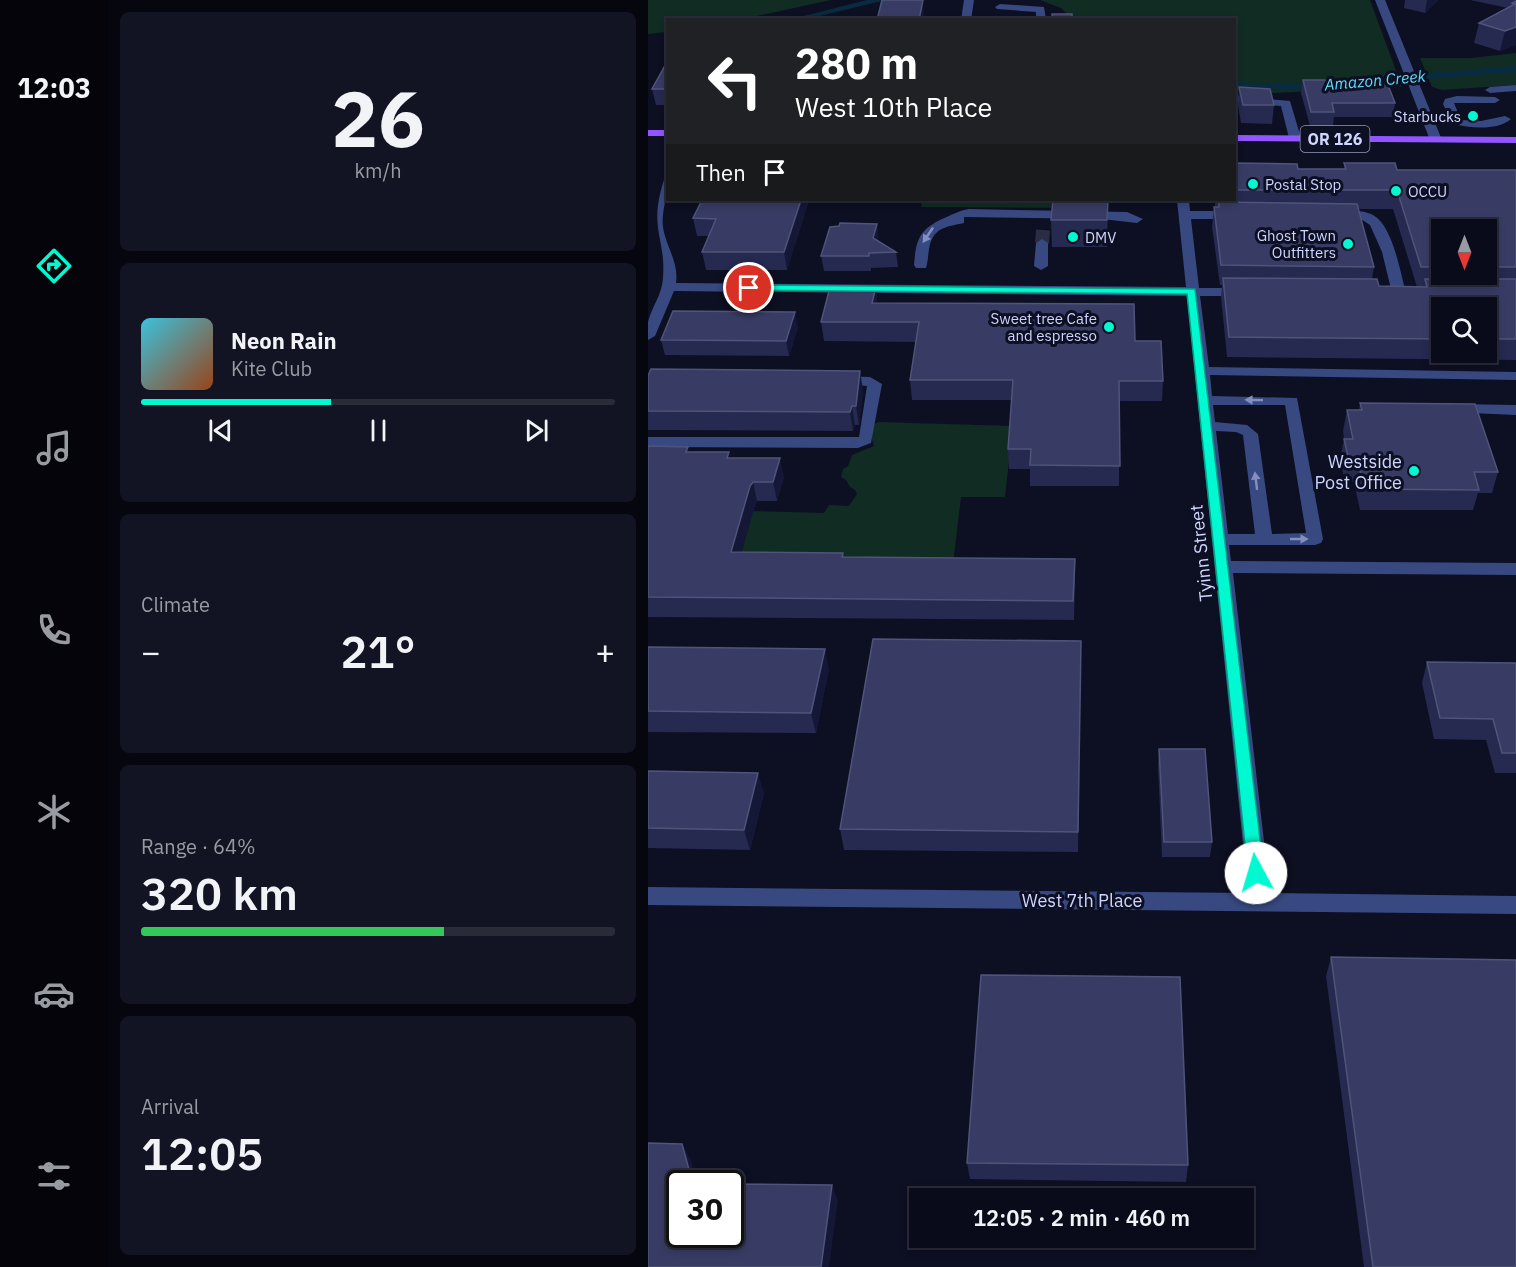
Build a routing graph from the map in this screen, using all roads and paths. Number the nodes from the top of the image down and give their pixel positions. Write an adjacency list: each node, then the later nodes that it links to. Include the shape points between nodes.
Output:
1 (969, 0): 4 (street)
2 (1380, 0): 7 (street)
3 (1000, 7): 5 (street, via 1041,9)
4 (966, 18)
5 (1041, 18)
6 (1516, 90): 8 (street)
7 (1418, 93): 8 (street, via 1438,96 1465,91); 15 (street)
8 (1492, 95): 10 (street); 10 (street, via 1457,99 1448,104 1457,122 1463,124)
9 (1236, 99): 14 (street, via 1286,103)
10 (1510, 119)
11 (648, 133): 12 (main road)
12 (666, 133)
13 (1236, 138): 14 (main road, OR 126)
14 (1295, 138): 15 (main road, OR 126)
15 (1436, 140): 16 (main road, OR 126)
16 (1516, 140)
17 (666, 186): 29 (street, via 658,200 656,215 670,271)
18 (1184, 207): 19 (street); 30 (street, Tyinn Street)
19 (1255, 215)
20 (1325, 215): 32 (street, via 1370,218 1379,226 1405,293)
21 (1137, 219): 22 (street, via 969,213)
22 (948, 221): 25 (street); 27 (street, one-way to 27, via 931,228 924,238)
23 (1061, 222): 25 (street)
24 (1083, 223): 26 (street, via 1122,223)
25 (1043, 232): 28 (street)
26 (1137, 233)
27 (921, 265)
28 (1041, 266)
29 (669, 287): 30 (street); 33 (street)
30 (1192, 291): 31 (street); 34 (street, Tyinn Street)
31 (1261, 292)
32 (1365, 292)
33 (648, 336)
34 (1200, 371): 35 (street); 37 (street, Tyinn Street)
35 (1516, 376)
36 (823, 380): 41 (street, via 875,384 866,440)
37 (1204, 400): 40 (street, Tyinn Street); 42 (street, one-way to 37, via 1315,539 1292,401)
38 (1441, 409): 39 (street)
39 (1516, 410)
40 (1207, 426): 42 (street, one-way to 40, via 1250,434 1238,428); 43 (street, Tyinn Street)
41 (648, 442)
42 (1264, 539): 43 (street)
43 (1220, 540): 44 (street, Tyinn Street)
44 (1222, 567): 45 (street); 47 (street, Tyinn Street)
45 (1516, 569)
46 (648, 896): 47 (street, West 7th Place)
47 (1260, 902): 48 (street, West 7th Place)
48 (1516, 905)

